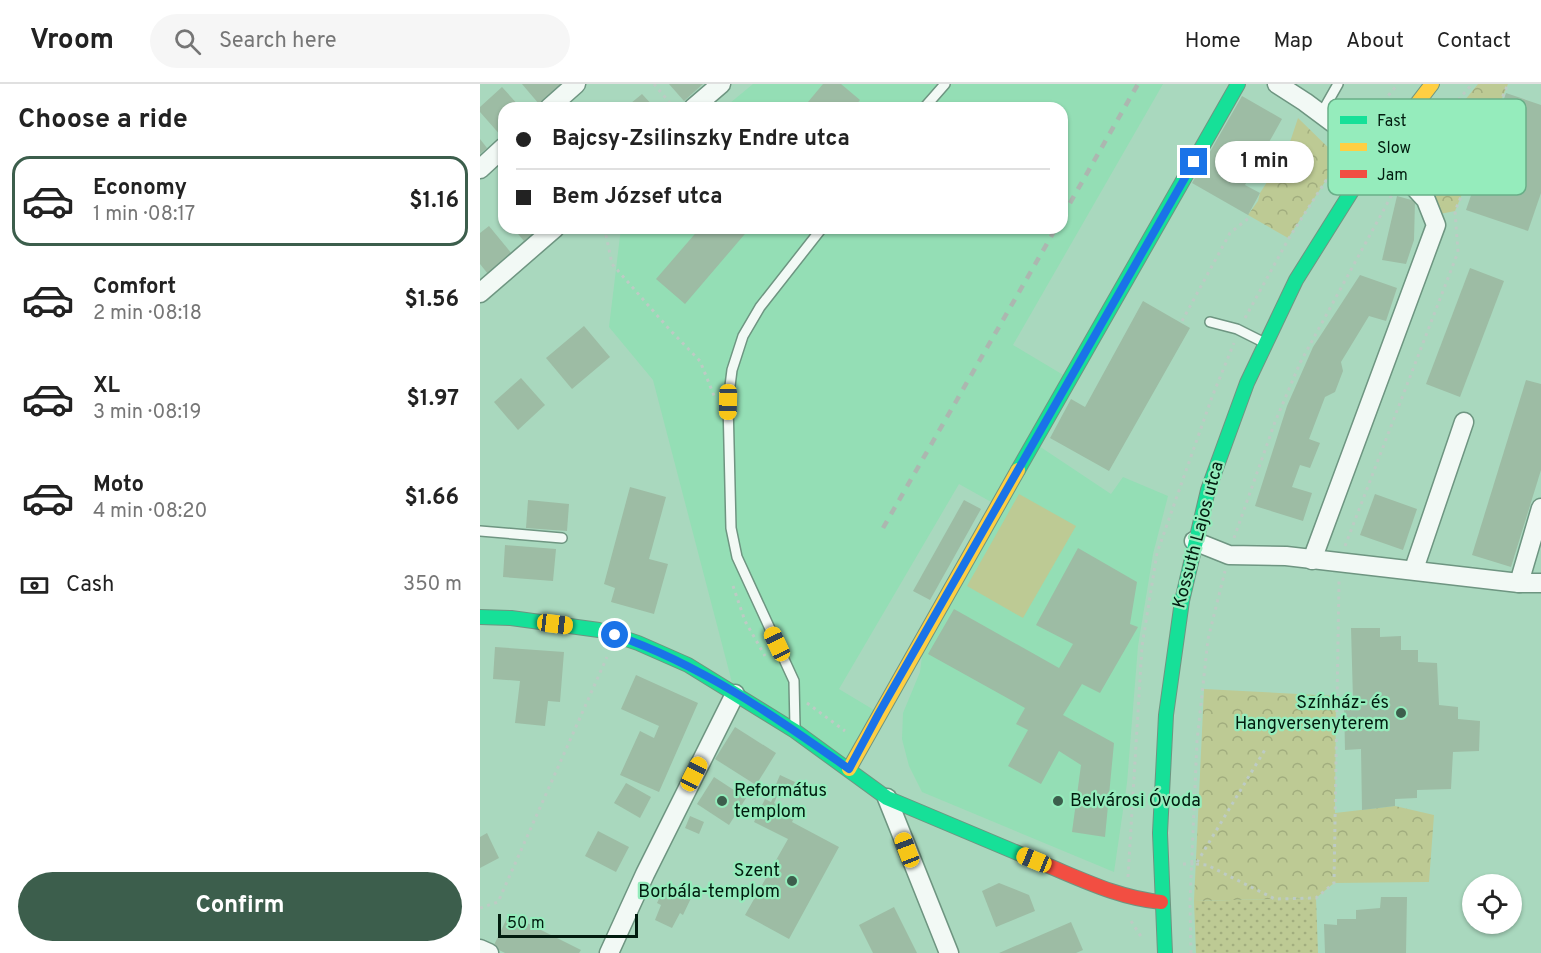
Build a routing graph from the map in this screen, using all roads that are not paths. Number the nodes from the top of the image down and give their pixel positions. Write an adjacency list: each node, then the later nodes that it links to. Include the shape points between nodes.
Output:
1 (576, 84): 10 (street)
2 (720, 84): 11 (street)
3 (945, 84): 12 (lane)
4 (1238, 84): 37 (street)
5 (1277, 84): 14 (street)
6 (1338, 84): 8 (lane)
7 (1432, 84): 9 (street, Kossuth Lajos utca)
8 (1330, 99)
9 (1419, 99)
10 (556, 102)
11 (700, 102)
12 (929, 102)
13 (1328, 102): 14 (lane)
14 (1321, 114): 15 (street)
15 (1328, 119)
16 (498, 152): 17 (street)
17 (480, 168)
18 (1347, 195): 24 (street, Kossuth Lajos utca)
19 (1421, 195): 30 (street, via 1436,225)
20 (548, 234): 22 (street)
21 (817, 234): 36 (lane, via 760,307 743,336 732,370 728,402 731,528 737,557 794,681)
22 (480, 293)
23 (1210, 322): 24 (lane)
24 (1263, 342): 29 (street, Kossuth Lajos utca, via 1226,435)
25 (1464, 422): 31 (street)
26 (1541, 508): 32 (street)
27 (480, 531): 28 (lane)
28 (562, 538)
29 (1194, 541): 30 (street, via 1228,555); 39 (street, Kossuth Lajos utca, via 1170,666 1161,793)
30 (1312, 560): 31 (street)
31 (1414, 569): 32 (street)
32 (1519, 583): 33 (street)
33 (1541, 584)
34 (480, 617): 35 (street, via 599,630 688,665)
35 (735, 694): 36 (street); 42 (street)
36 (795, 731): 37 (street)
37 (849, 769): 38 (street)
38 (887, 798): 39 (street, via 1117,894); 43 (street)
39 (1161, 902): 44 (street, Kossuth Lajos utca)
40 (480, 949): 41 (street)
41 (489, 953)
42 (609, 953)
43 (949, 953)
44 (1165, 953)

